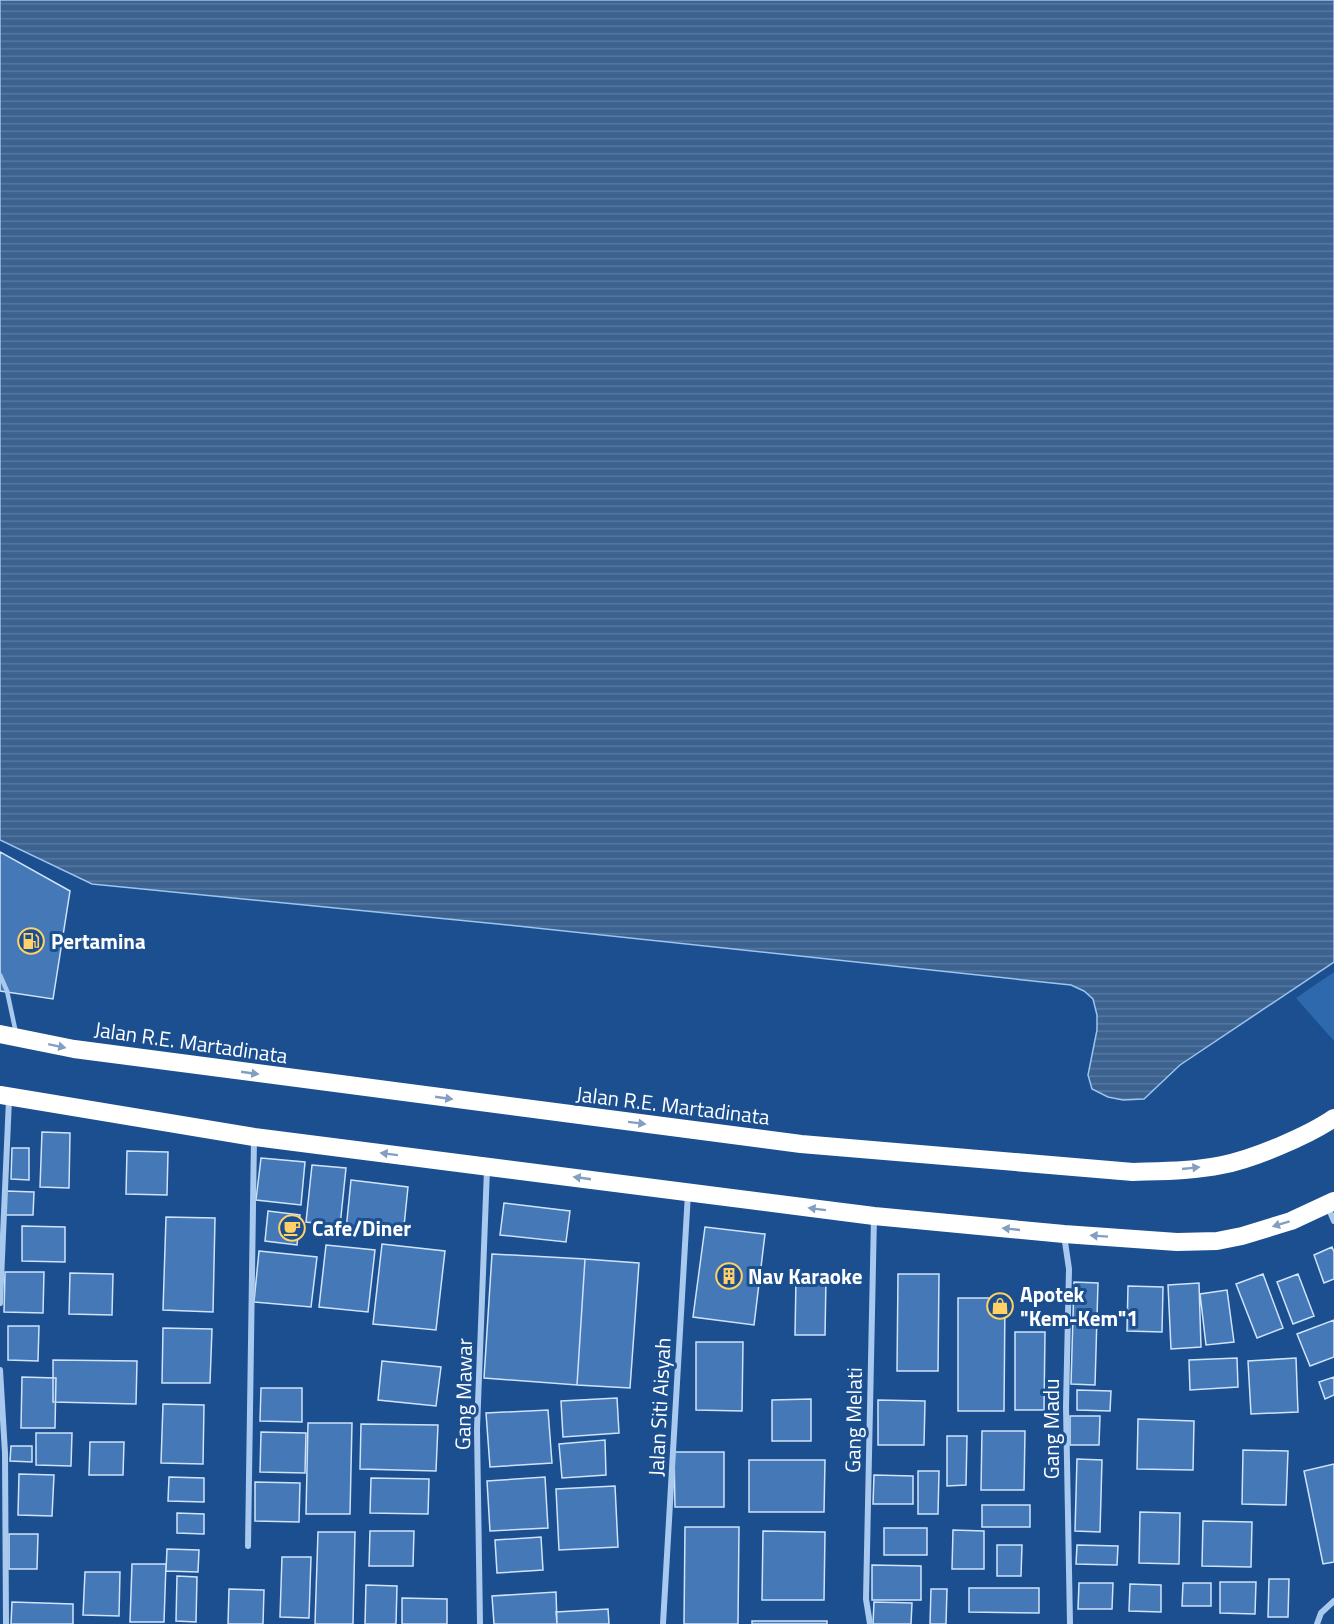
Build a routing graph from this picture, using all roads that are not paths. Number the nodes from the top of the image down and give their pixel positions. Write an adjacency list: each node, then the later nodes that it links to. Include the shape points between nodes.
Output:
1 (0, 975): 2 (lane, via 7,991)
2 (9, 1036): 4 (highway, Jalan R.E. Martadinata, one-way to 4, via 86,1051 801,1144 1133,1172 1223,1165 1277,1147)
3 (4, 1096): 5 (highway); 11 (street)
4 (1334, 1118)
5 (254, 1137): 6 (highway, one-way to 5); 13 (street)
6 (487, 1166): 7 (highway, one-way to 6); 16 (street, Gang Mawar, via 477,1429)
7 (688, 1192): 9 (highway, one-way to 7); 17 (street, Jalan Siti Aisyah)
8 (1332, 1209): 10 (highway, one-way to 10, via 1217,1241)
9 (874, 1216): 10 (highway, one-way to 9); 18 (street, Gang Melati, via 866,1599)
10 (1067, 1234): 19 (street, Gang Madu)
11 (0, 1303)
12 (0, 1370): 15 (street, via 5,1453)
13 (248, 1546)
14 (1334, 1601): 20 (street, via 1321,1613)
15 (6, 1624)
16 (480, 1624)
17 (663, 1624)
18 (870, 1624)
19 (1070, 1624)
20 (1317, 1624)

